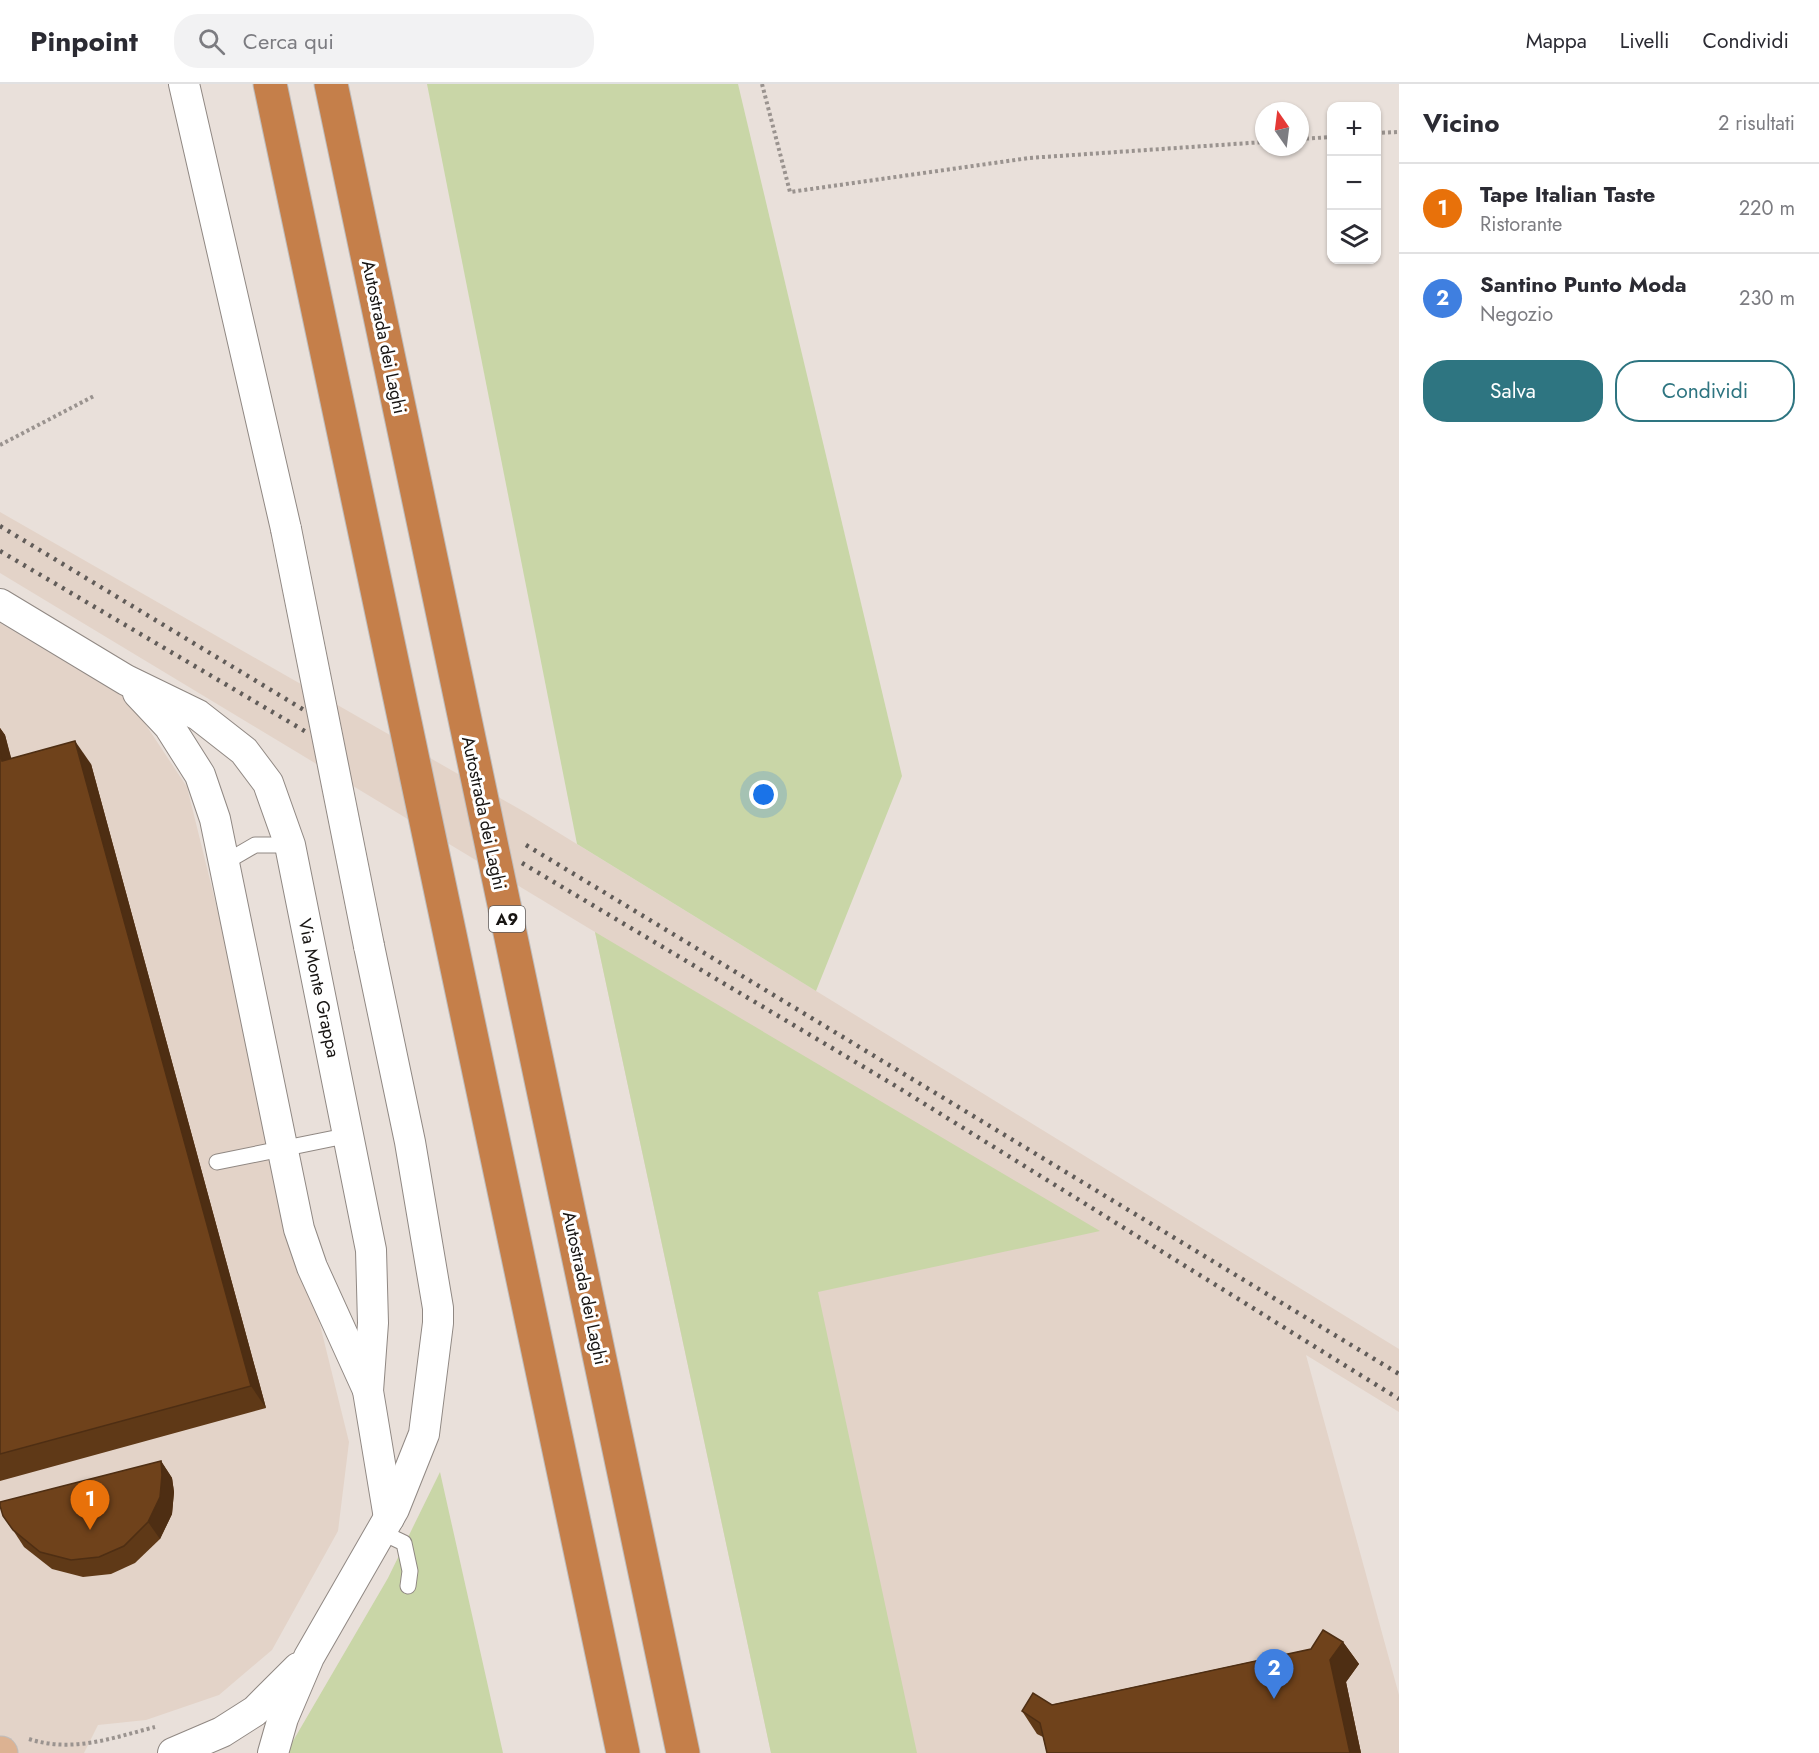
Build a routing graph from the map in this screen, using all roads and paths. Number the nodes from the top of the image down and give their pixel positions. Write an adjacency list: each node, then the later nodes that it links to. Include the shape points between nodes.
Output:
1 (184, 84): 20 (street, bridge, via 286,529 410,1142 438,1308 424,1434)
2 (270, 84): 28 (highway)
3 (330, 84): 29 (highway, Autostrada dei Laghi / A9)
4 (762, 84): 9 (path, via 790,192 1029,158)
5 (1399, 132): 6 (path)
6 (1381, 134)
7 (1327, 137): 8 (path)
8 (1309, 138)
9 (1255, 143)
10 (94, 396): 11 (path)
11 (0, 445)
12 (0, 604): 13 (street, Via Monte Grappa)
13 (126, 680): 14 (street, Via Monte Grappa, via 198,715 244,751 268,783); 15 (street, via 169,726 200,775)
14 (290, 845): 15 (lane, via 255,845); 16 (street, Via Monte Grappa)
15 (224, 862): 17 (street)
16 (350, 1135): 17 (lane); 19 (street, Via Monte Grappa, via 371,1250 373,1323)
17 (283, 1148): 18 (lane); 19 (street, via 299,1229 312,1267)
18 (217, 1162)
19 (368, 1391): 20 (street, Via Monte Grappa)
20 (385, 1525): 21 (lane, via 404,1543 410,1571); 22 (street)
21 (408, 1586)
22 (309, 1657): 23 (street, via 255,1711 222,1732); 27 (street)
23 (167, 1740): 24 (path)
24 (52, 1745): 25 (path); 26 (path)
25 (8, 1748)
26 (50, 1753)
27 (273, 1753)
28 (623, 1753)
29 (683, 1753)

